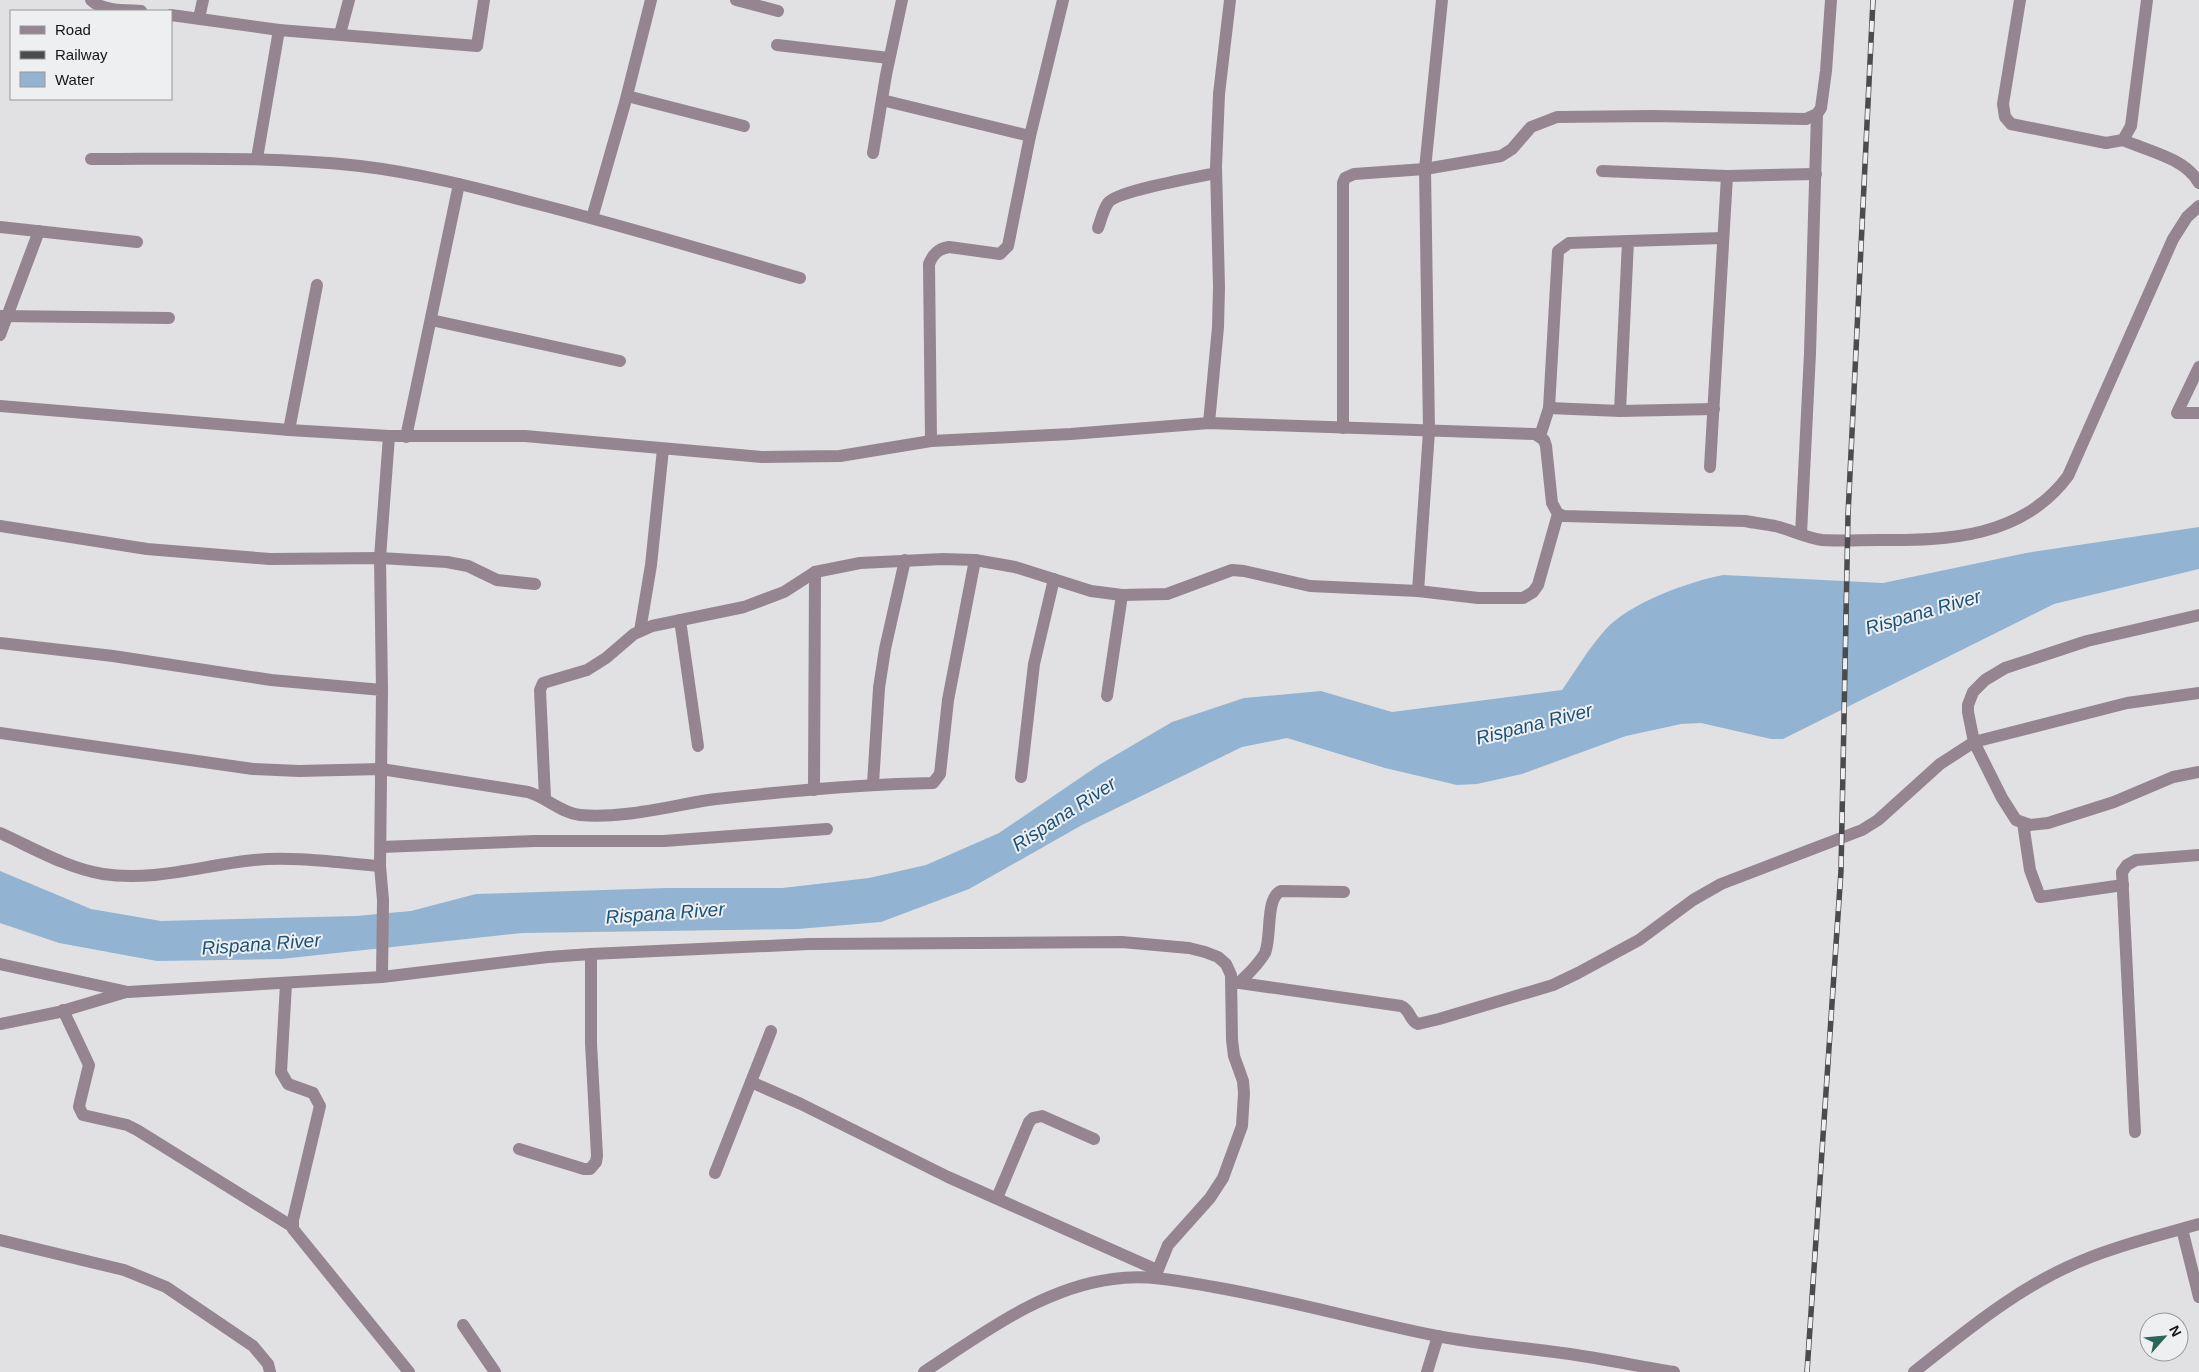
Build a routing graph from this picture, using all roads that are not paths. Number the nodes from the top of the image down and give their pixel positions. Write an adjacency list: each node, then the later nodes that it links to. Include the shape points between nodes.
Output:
1 (91, 0): 14 (street, via 96,5)
2 (203, 0): 17 (street)
3 (349, 0): 19 (street)
4 (484, 0): 19 (street, via 477,46)
5 (651, 0): 22 (street)
6 (736, 0): 15 (street)
7 (902, 0): 21 (street)
8 (1063, 0): 26 (street)
9 (1230, 0): 33 (street, via 1219,94)
10 (1442, 0): 31 (street)
11 (1831, 0): 24 (street, via 1824,94)
12 (2020, 0): 27 (street, via 2003,104 2008,122 2106,143)
13 (2147, 0): 27 (street, via 2131,126)
14 (133, 10)
15 (778, 11)
16 (172, 15): 17 (street)
17 (199, 18): 18 (street)
18 (279, 30): 19 (street); 29 (street)
19 (340, 34)
20 (777, 45): 21 (street)
21 (889, 58): 23 (street)
22 (627, 96): 25 (street); 39 (street)
23 (882, 100): 26 (street); 28 (street)
24 (1817, 114): 31 (street, via 1806,119 1557,117 1531,127 1512,149 1501,156); 34 (street)
25 (744, 126)
26 (1030, 136): 66 (street, via 1010,238 1004,252 949,247 932,255 929,264)
27 (2123, 140): 36 (street, via 2181,164)
28 (873, 153)
29 (257, 158): 30 (street); 37 (street, via 359,166)
30 (91, 159)
31 (1425, 170): 60 (street, via 1354,174 1342,183); 62 (street)
32 (1602, 171): 35 (street)
33 (1216, 173): 41 (street, via 1114,198 1107,204); 59 (street, via 1219,297)
34 (1816, 174): 35 (street); 71 (street)
35 (1727, 176): 43 (street)
36 (2199, 183)
37 (459, 184): 39 (street); 50 (street)
38 (2199, 206): 71 (street, via 2187,217 2173,239 2068,476 2047,500 2018,518 1961,537 1924,541 1821,540)
39 (592, 218): 46 (street)
40 (0, 228): 42 (street)
41 (1098, 228)
42 (39, 231): 45 (street); 48 (street)
43 (1724, 238): 44 (street); 56 (street)
44 (1628, 241): 55 (street, via 1568,243 1558,251); 57 (street)
45 (137, 242)
46 (800, 278)
47 (317, 285): 61 (street)
48 (3, 316): 49 (street); 51 (street)
49 (169, 318)
50 (431, 320): 52 (street); 65 (street)
51 (0, 336)
52 (620, 361)
53 (2199, 367): 58 (street, via 2177,413)
54 (0, 406): 61 (street)
55 (1549, 408): 57 (street); 64 (street)
56 (1714, 409): 57 (street); 68 (street)
57 (1620, 411)
58 (2199, 414)
59 (1209, 423): 60 (street); 66 (street)
60 (1343, 428): 62 (street)
61 (289, 430): 63 (street)
62 (1429, 431): 64 (street); 78 (street)
63 (389, 436): 65 (street); 72 (street)
64 (1540, 436): 69 (street, via 1546,446 1552,503)
65 (406, 437): 67 (street, via 525,436)
66 (931, 441): 67 (street, via 840,456 762,457)
67 (663, 449): 82 (street, via 651,565)
68 (1710, 467)
69 (1558, 514): 71 (street, via 1745,521); 78 (street, via 1538,585 1529,595 1523,598 1478,598)
70 (0, 526): 72 (street, via 147,548 244,557 307,560)
71 (1801, 534)
72 (380, 558): 77 (street, via 461,564 497,580); 84 (street)
73 (905, 560): 74 (street); 75 (street, via 860,563); 93 (street, via 879,688)
74 (976, 560): 76 (street); 93 (street, via 948,700 940,777 933,783)
75 (815, 572): 81 (street, via 784,592 757,603); 94 (street)
76 (1054, 579): 79 (street, via 1092,591); 92 (street, via 1034,664)
77 (535, 584)
78 (1418, 591): 79 (street, via 1310,586 1232,570 1167,594)
79 (1122, 595): 86 (street)
80 (2199, 615): 88 (street, via 2086,641 2004,668 1984,680 1973,692 1968,712)
81 (680, 620): 82 (street); 89 (street)
82 (640, 631): 95 (street, via 596,665 567,678 547,681 541,686)
83 (0, 643): 84 (street, via 271,680)
84 (382, 690): 90 (street)
85 (2199, 693): 88 (street, via 2127,703)
86 (1107, 696)
87 (0, 733): 90 (street, via 253,769)
88 (1974, 742): 96 (street, via 2002,798 2016,820); 107 (street, via 1924,777 1869,826 1721,884 1693,900 1639,940 1553,985 1418,1024 1401,1006)
89 (698, 746)
90 (382, 769): 95 (street, via 516,790); 99 (street)
91 (2199, 772): 96 (street, via 2173,777 2114,802 2048,823)
92 (1021, 777)
93 (873, 784): 94 (street)
94 (814, 790): 95 (street, via 599,815 568,813)
95 (544, 798)
96 (2023, 824): 102 (street, via 2030,870 2040,897)
97 (827, 829): 99 (street, via 664,841 535,841)
98 (0, 834): 101 (street, via 86,870 122,876 254,860)
99 (381, 847): 101 (street)
100 (2199, 855): 102 (street, via 2136,860 2124,868)
101 (380, 866): 106 (street)
102 (2123, 885): 114 (street)
103 (1344, 892): 107 (street, via 1277,893 1272,903 1270,937 1265,952)
104 (591, 954): 106 (street); 107 (street, via 809,944 1122,942 1205,952 1226,964); 116 (street, via 596,1162 584,1170)
105 (0, 964): 109 (street)
106 (382, 977): 108 (street)
107 (1236, 982): 123 (street, via 1232,1040 1243,1081 1242,1126 1223,1178 1210,1198 1168,1245)
108 (286, 984): 109 (street); 120 (street, via 281,1072 288,1084 313,1093 320,1106)
109 (128, 992): 110 (street)
110 (63, 1010): 111 (street); 120 (street, via 90,1065 79,1107 83,1114 138,1130)
111 (0, 1024)
112 (771, 1031): 113 (street)
113 (751, 1082): 117 (street); 118 (street)
114 (2135, 1132)
115 (1094, 1138): 118 (street, via 1042,1116 1032,1118)
116 (519, 1149)
117 (715, 1173)
118 (997, 1198): 123 (street)
119 (2199, 1224): 121 (street)
120 (292, 1227): 128 (street)
121 (2182, 1229): 124 (street); 133 (street, via 2086,1259 2059,1272 1984,1318)
122 (0, 1240): 127 (street, via 124,1270 166,1287 253,1346 268,1364)
123 (1156, 1274): 126 (street); 130 (street, via 1078,1286 1043,1300 1007,1318)
124 (2199, 1297)
125 (463, 1325): 129 (street)
126 (1438, 1336): 131 (street); 132 (street)
127 (270, 1372)
128 (408, 1372)
129 (495, 1372)
130 (924, 1372)
131 (1427, 1372)
132 (1674, 1372)
133 (1914, 1372)

